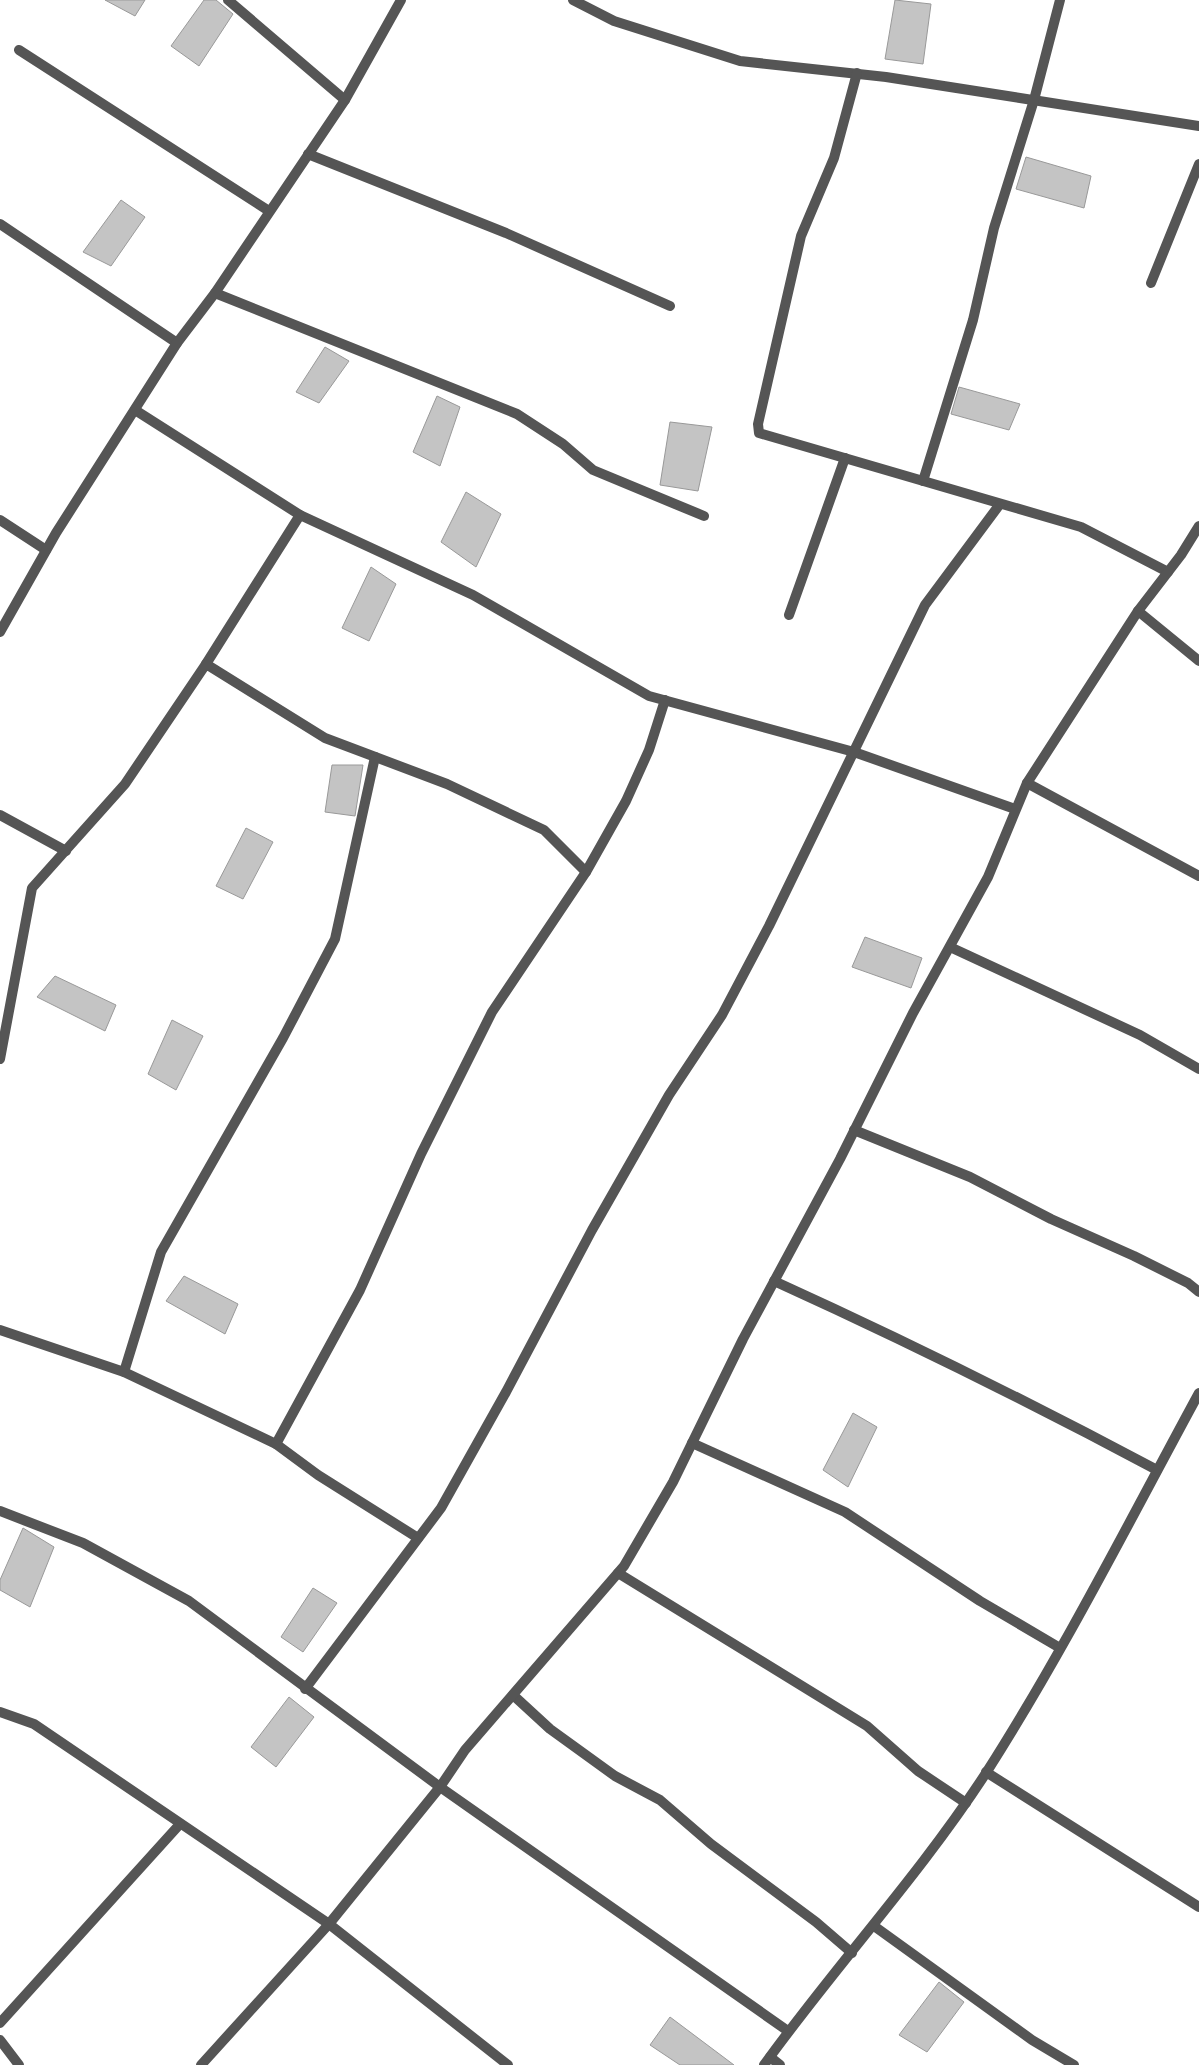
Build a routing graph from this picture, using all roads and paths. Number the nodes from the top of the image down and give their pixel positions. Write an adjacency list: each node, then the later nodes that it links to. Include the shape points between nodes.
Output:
1 (228, 0): 7 (street)
2 (401, 0): 7 (street)
3 (573, 0): 6 (street, via 614,21 740,61)
4 (1060, 0): 8 (street)
5 (20, 50): 12 (street)
6 (857, 74): 8 (street); 19 (street, via 834,158 801,236 758,424 758,433)
7 (345, 100): 10 (street)
8 (1034, 100): 9 (street); 20 (street, via 994,228 972,320)
9 (1199, 126)
10 (308, 154): 12 (street); 16 (street, via 506,233)
11 (1199, 164): 14 (street)
12 (269, 211): 15 (street)
13 (0, 224): 17 (street)
14 (1151, 283)
15 (214, 292): 17 (street); 23 (street, via 516,414 594,470)
16 (670, 306)
17 (177, 343): 18 (street)
18 (134, 410): 22 (street); 26 (street)
19 (845, 458): 20 (street); 29 (street)
20 (924, 481): 21 (street)
21 (1000, 504): 27 (street, via 1081,527); 34 (street, via 924,605)
22 (300, 515): 32 (street); 33 (street, via 473,594 649,696)
23 (704, 516)
24 (0, 520): 26 (street)
25 (1199, 526): 27 (street)
26 (46, 550): 30 (street)
27 (1168, 572): 28 (street)
28 (1138, 611): 31 (street); 36 (street)
29 (789, 615)
30 (0, 632)
31 (1199, 661)
32 (206, 664): 35 (street, via 325,738); 39 (street, via 125,784)
33 (665, 700): 34 (street); 40 (street, via 649,750 626,801)
34 (854, 752): 37 (street); 55 (street, via 722,1015 664,1104 441,1508)
35 (375, 757): 40 (street, via 447,784 544,830); 49 (street, via 335,939 283,1038 161,1252)
36 (1027, 783): 37 (street); 41 (street)
37 (1016, 809): 42 (street, via 988,877)
38 (0, 816): 39 (street)
39 (66, 851): 43 (street, via 32,888)
40 (586, 872): 52 (street, via 492,1012 421,1154 360,1290)
41 (1199, 876)
42 (950, 947): 44 (street, via 1140,1035); 45 (street)
43 (0, 1059)
44 (1199, 1069)
45 (854, 1130): 46 (street); 47 (street, via 970,1178 1134,1256 1188,1283)
46 (774, 1281): 51 (street); 53 (street, via 906,1341)
47 (1199, 1292)
48 (0, 1330): 49 (street)
49 (124, 1372): 52 (street)
50 (1199, 1393): 53 (street)
51 (692, 1443): 56 (street, via 673,1482); 57 (street, via 845,1512 980,1601)
52 (276, 1444): 55 (street, via 318,1475)
53 (1157, 1470): 57 (street)
54 (0, 1511): 58 (street, via 83,1543 189,1601)
55 (418, 1538): 58 (street)
56 (618, 1573): 59 (street); 63 (street, via 867,1726 918,1771)
57 (1060, 1648): 61 (street)
58 (305, 1689): 62 (street)
59 (513, 1695): 62 (street, via 465,1750); 68 (street, via 550,1729 615,1776 660,1800)
60 (0, 1712): 64 (street, via 34,1724)
61 (986, 1772): 63 (street); 65 (street)
62 (440, 1787): 66 (street); 70 (street)
63 (966, 1802): 67 (street)
64 (180, 1824): 66 (street); 69 (street)
65 (1199, 1907)
66 (330, 1924): 74 (street); 75 (street)
67 (874, 1926): 68 (street); 77 (street, via 1032,2040)
68 (852, 1953): 70 (street)
69 (0, 2023)
70 (788, 2031): 72 (street)
71 (0, 2040): 73 (street)
72 (767, 2061): 76 (street)
73 (19, 2065)
74 (202, 2065)
75 (508, 2065)
76 (780, 2065)
77 (1074, 2065)

